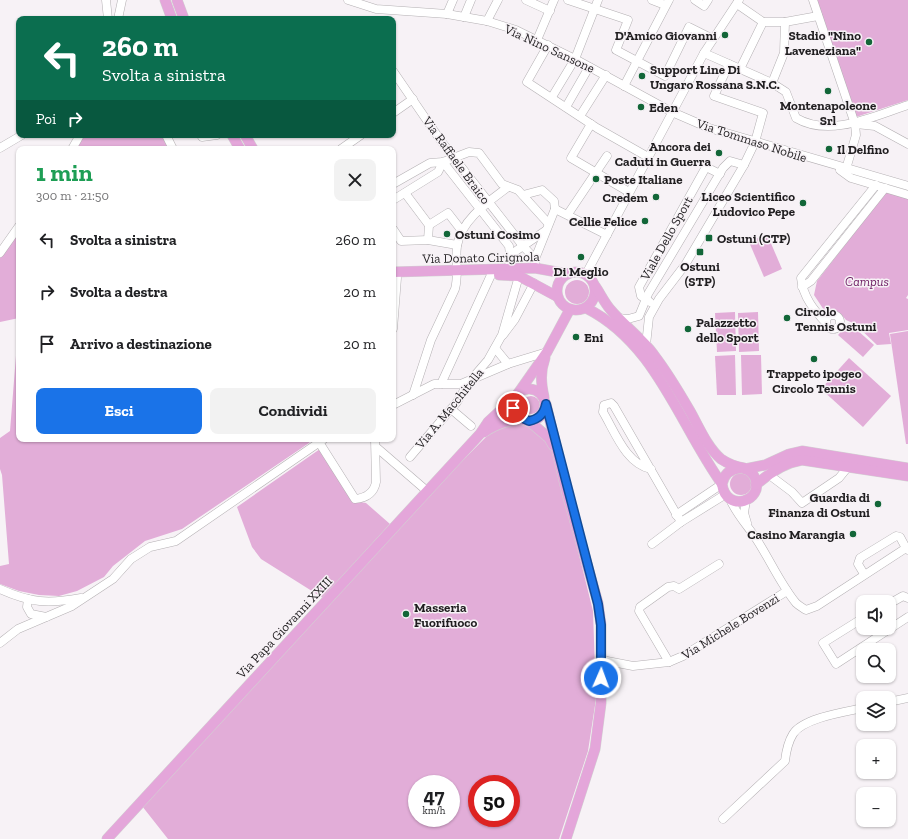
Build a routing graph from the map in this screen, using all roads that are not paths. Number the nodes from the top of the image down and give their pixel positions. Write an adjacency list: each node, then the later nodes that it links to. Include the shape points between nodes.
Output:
1 (106, 0): 23 (street)
2 (165, 0): 25 (main road)
3 (177, 0): 26 (main road)
4 (348, 0): 20 (street, Via Nino Sansone)
5 (379, 0): 20 (street)
6 (453, 0): 22 (street)
7 (471, 0): 28 (street)
8 (498, 0): 29 (street)
9 (526, 0): 21 (street)
10 (554, 0): 21 (street)
11 (568, 0): 19 (street, via 586,8)
12 (652, 0): 15 (street)
13 (695, 0): 18 (street)
14 (812, 0): 27 (street)
15 (667, 2): 37 (street)
16 (738, 2): 30 (street); 32 (street)
17 (122, 3): 24 (street)
18 (706, 3)
19 (597, 4): 36 (street); 37 (street, via 628,20 616,50)
20 (376, 8): 22 (street, Via Nino Sansone)
21 (550, 10): 33 (street)
22 (447, 14): 28 (street, Via Nino Sansone)
23 (108, 16)
24 (119, 16)
25 (171, 16)
26 (183, 16)
27 (818, 16): 31 (street); 53 (street)
28 (464, 17): 29 (street, Via Nino Sansone)
29 (487, 21): 33 (street, Via Nino Sansone)
30 (764, 22): 31 (street); 40 (street)
31 (785, 22): 43 (street, via 784,53)
32 (713, 39): 35 (street); 37 (street, via 689,27 665,76)
33 (537, 40): 34 (street, Via Nino Sansone)
34 (548, 45): 36 (street, Via Nino Sansone); 45 (street, via 527,82)
35 (704, 53): 38 (street); 50 (street)
36 (575, 59): 39 (street, Via Nino Sansone); 45 (street)
37 (637, 62): 44 (street)
38 (729, 64): 40 (street); 56 (street, Viale Dello Sport, via 714,96 763,113)
39 (589, 67): 42 (street, Via Nino Sansone); 48 (street)
40 (740, 69): 43 (street)
41 (396, 75): 46 (street, Via Raffaele Braico)
42 (606, 75): 44 (street, Via Nino Sansone); 51 (street)
43 (772, 83): 53 (street, via 786,92 796,118 805,124)
44 (624, 86): 50 (street, Via Nino Sansone)
45 (552, 97): 48 (street)
46 (413, 99): 49 (street); 61 (street, Via Raffaele Braico)
47 (908, 105): 53 (street)
48 (566, 107): 51 (street)
49 (396, 111)
50 (672, 112): 56 (street, Via Tommaso Nobile, via 709,128); 62 (street)
51 (579, 116): 52 (street)
52 (591, 124): 62 (street); 67 (street, via 571,158)
53 (855, 124): 57 (street, via 875,126); 66 (street, via 856,135)
54 (17, 138): 59 (street)
55 (357, 138): 58 (street)
56 (755, 142): 64 (street, Viale Dello Sport); 65 (street, Via Tommaso Nobile)
57 (908, 144)
58 (345, 146)
59 (0, 148)
60 (608, 156): 67 (street)
61 (453, 157): 63 (street); 72 (street, via 469,152 479,153 502,184); 79 (street, Via Raffaele Braico)
62 (648, 157): 74 (street)
63 (443, 162): 69 (street, via 430,163); 75 (street, via 438,172); 81 (street, Via Raffaele Braico)
64 (744, 165): 68 (street, Viale Dello Sport, via 730,161); 108 (street, Viale Dello Sport, via 684,265)
65 (832, 165): 66 (street, Via Tommaso Nobile); 70 (street, Via Tommaso Nobile, via 851,178)
66 (846, 169): 71 (street, Via Tommaso Nobile)
67 (596, 173): 74 (street); 82 (street)
68 (720, 174): 107 (street, Viale Dello Sport); 107 (street, Viale Dello Sport, via 706,167 699,178 639,286 641,296)
69 (396, 182)
70 (876, 185): 73 (street, Via Tommaso Nobile); 105 (street, via 801,278)
71 (908, 186)
72 (508, 187): 76 (street, via 518,190); 79 (street)
73 (885, 188): 77 (street, Via Tommaso Nobile); 105 (street, via 811,281)
74 (629, 192): 89 (street)
75 (405, 193): 78 (street); 84 (street)
76 (523, 195): 80 (street, via 542,190 554,201); 83 (street)
77 (908, 195)
78 (396, 198)
79 (488, 203): 81 (street); 92 (street, Via Raffaele Braico)
80 (555, 208): 82 (street); 83 (street)
81 (481, 210): 86 (street, via 467,222); 94 (street, Via Raffaele Braico, via 509,246)
82 (568, 214): 89 (street)
83 (548, 223): 87 (street)
84 (429, 225): 86 (street, via 448,213); 90 (street)
85 (16, 230): 93 (street)
86 (462, 231): 91 (street)
87 (545, 231): 92 (street); 95 (street)
88 (396, 234): 90 (street, via 400,241)
89 (607, 235): 99 (street)
90 (428, 240): 91 (street)
91 (457, 245): 97 (street)
92 (523, 246): 94 (street); 95 (street, Via Raffaele Braico)
93 (0, 253)
94 (510, 255): 96 (street)
95 (535, 263): 96 (main road, Via Donato Cirignola); 98 (main road, Via Donato Cirignola)
96 (509, 269): 97 (main road, Via Donato Cirignola)
97 (457, 274): 100 (main road, Via Donato Cirignola); 101 (main road, Via Donato Cirignola); 120 (street, via 455,289 424,359)
98 (568, 274): 99 (main road); 106 (main road, via 560,281)
99 (586, 274): 104 (main road)
100 (491, 275): 102 (main road, Via Donato Cirignola); 119 (street)
101 (396, 276)
102 (519, 276): 103 (main road, Via Donato Cirignola); 113 (street)
103 (534, 283): 106 (main road, Via Donato Cirignola); 113 (street, via 515,319)
104 (595, 286): 109 (main road, via 594,299); 111 (main road)
105 (802, 286): 112 (street, via 808,301)
106 (558, 297): 110 (main road, via 565,307)
107 (646, 300): 108 (street, Viale Dello Sport); 111 (street, Viale Dello Sport, via 639,316)
108 (655, 306): 114 (street, Viale Dello Sport, via 649,317)
109 (586, 308): 110 (main road); 139 (main road, via 602,316 624,335 652,367)
110 (570, 309): 116 (main road, Via Papa Giovanni XXIII)
111 (618, 318): 114 (main road)
112 (826, 323)
113 (502, 335): 115 (street, Via A. Macchitella)
114 (646, 345): 134 (main road, via 658,360 708,443 722,459)
115 (495, 348): 117 (street); 118 (street, Via A. Macchitella)
116 (546, 352): 117 (street); 121 (main road, Via Papa Giovanni XXIII); 122 (main road, Via Papa Giovanni XXIII, via 541,368)
117 (508, 364): 118 (street)
118 (471, 380): 119 (street, via 461,384); 124 (street, Via A. Macchitella)
119 (441, 384): 120 (street, via 434,384)
120 (413, 395): 123 (street)
121 (517, 395): 122 (main road, via 528,388 533,389 541,393); 125 (main road, via 513,408); 127 (main road, Via Papa Giovanni XXIII, via 488,422)
122 (545, 401): 125 (main road, via 545,409 539,418); 131 (main road, Via Papa Giovanni XXIII)
123 (396, 404)
124 (451, 409): 126 (street); 132 (street, Via A. Macchitella)
125 (526, 420): 127 (main road, Via Papa Giovanni XXIII, via 500,423); 131 (main road, via 549,438)
126 (471, 426)
127 (480, 434): 141 (main road, Via Papa Giovanni XXIII)
128 (317, 442): 153 (street, via 176,541 150,547 131,559 112,579)
129 (321, 442): 130 (street, via 354,499 364,498 375,489)
130 (375, 443): 141 (street)
131 (556, 450): 164 (main road, Via Papa Giovanni XXIII, via 598,604)
132 (410, 457)
133 (848, 467): 137 (main road, via 802,460 791,462); 137 (street, via 839,478 802,503); 138 (main road)
134 (742, 468): 135 (main road, via 765,465 802,451); 139 (main road, via 726,474); 140 (main road, via 754,475)
135 (908, 468)
136 (651, 469): 136 (street, via 614,406 610,403 604,405 603,412 630,458 642,467); 144 (street)
137 (768, 474): 140 (main road)
138 (908, 476)
139 (722, 484): 142 (main road); 144 (street)
140 (756, 486): 143 (main road, via 753,494)
141 (427, 491): 170 (main road, Via Papa Giovanni XXIII)
142 (728, 497): 143 (main road, via 741,502); 144 (street); 145 (street, via 737,514)
143 (746, 500): 145 (street, via 744,513)
144 (679, 518): 146 (street)
145 (747, 525): 151 (street)
146 (652, 544)
147 (907, 549): 149 (street); 149 (street, via 900,537 896,536 860,558 858,564)
148 (718, 564): 165 (street, via 678,589 674,586 668,587 640,607)
149 (864, 574): 151 (street, via 817,606 806,610 797,605)
150 (0, 589): 154 (street)
151 (786, 590): 165 (street, Via Michele Bovenzi, via 684,656)
152 (906, 597): 155 (street)
153 (83, 598): 156 (street); 157 (street)
154 (28, 599): 156 (street); 159 (street, via 27,607 31,614)
155 (896, 601)
156 (54, 603): 157 (street)
157 (58, 612): 159 (street)
158 (908, 616): 161 (street)
159 (46, 617): 163 (street, via 18,629)
160 (856, 622): 162 (street, via 823,643 836,664)
161 (896, 624)
162 (880, 635)
163 (0, 643)
164 (602, 660): 165 (street, Via Michele Bovenzi, via 633,666); 171 (main road, Via Papa Giovanni XXIII, via 601,703 595,749)
165 (669, 662)
166 (908, 698): 167 (street)
167 (896, 701)
168 (856, 709): 169 (street, via 806,724 794,733 786,750 785,761)
169 (723, 819)
170 (107, 839)
171 (566, 839)

